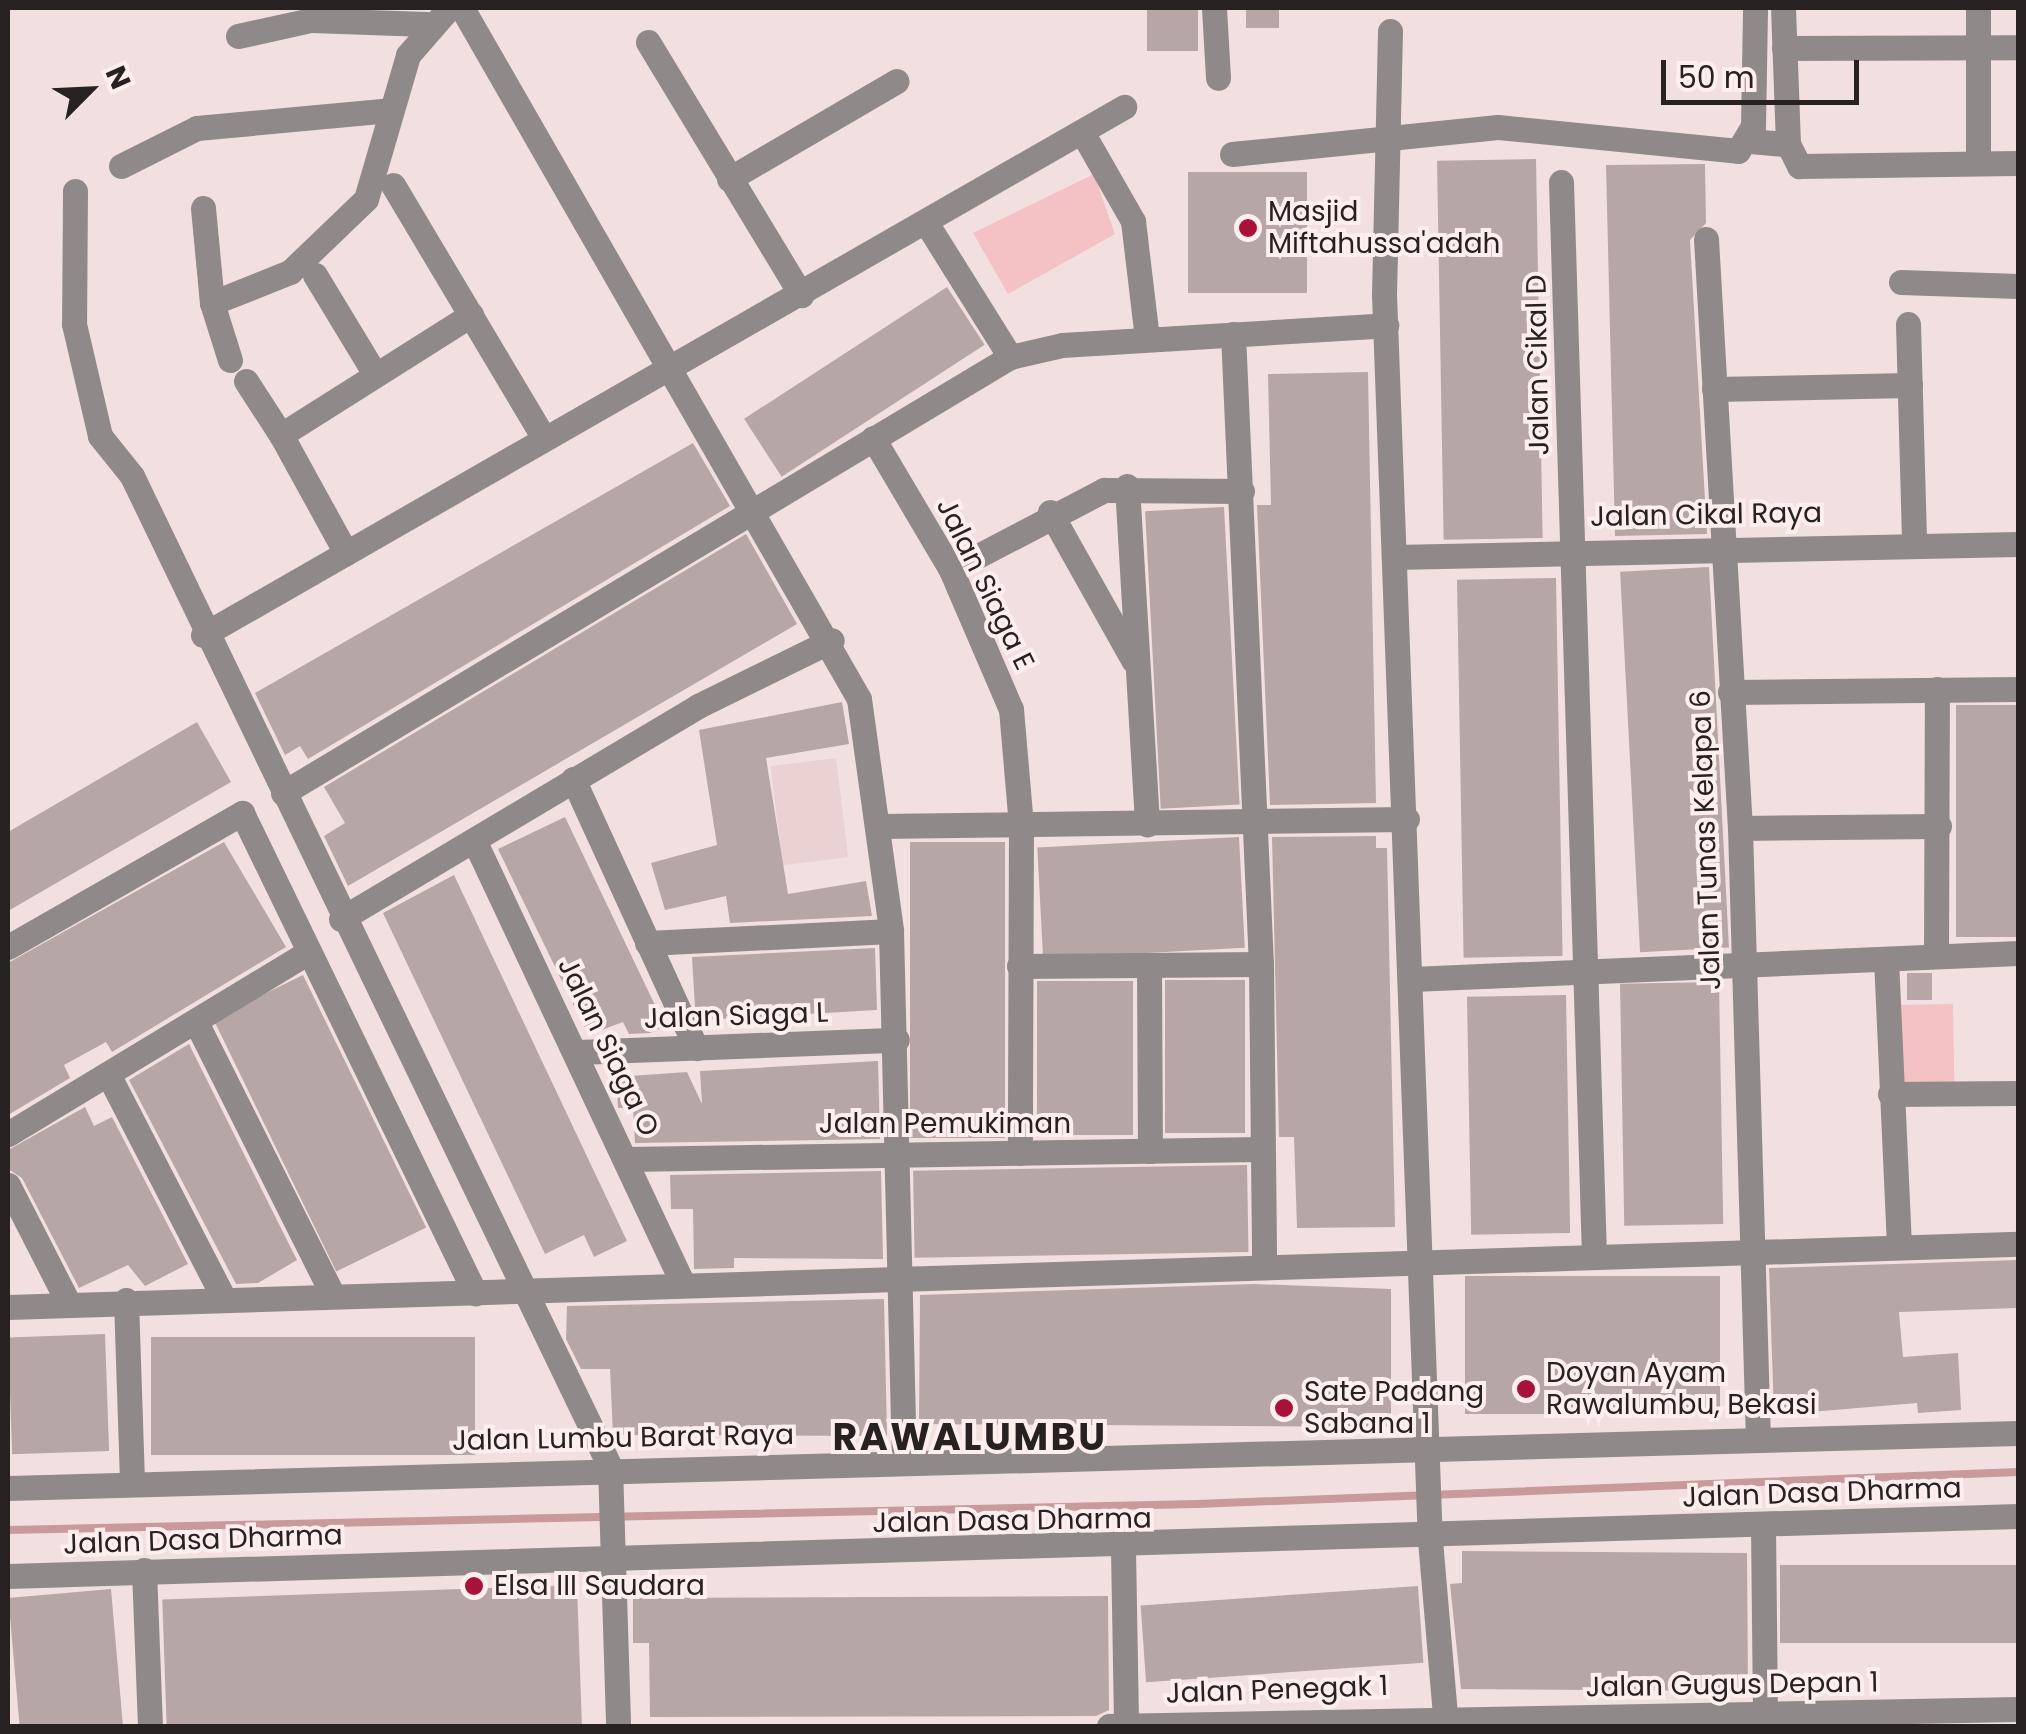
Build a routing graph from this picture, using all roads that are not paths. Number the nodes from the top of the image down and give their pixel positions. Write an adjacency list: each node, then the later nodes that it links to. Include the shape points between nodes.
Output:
1 (449, 8): 7 (street)
2 (462, 8): 46 (street)
3 (1214, 8): 14 (street)
4 (1755, 8): 19 (street)
5 (1783, 8): 12 (street)
6 (1978, 8): 13 (street)
7 (426, 24): 9 (street, via 311,20); 17 (street)
8 (1390, 31): 20 (street)
9 (238, 36)
10 (648, 42): 26 (street)
11 (2018, 47): 13 (street)
12 (1784, 48): 13 (street); 21 (street)
13 (1975, 48): 23 (street)
14 (1218, 78)
15 (897, 80): 26 (street)
16 (1124, 107): 18 (street)
17 (390, 110): 25 (street, via 197,128); 38 (street, via 382,166 344,224 290,272)
18 (1082, 132): 32 (street); 43 (street, via 1133,221)
19 (1750, 141): 20 (street, via 1728,154 1498,127); 21 (street)
20 (1384, 143): 22 (street); 41 (street)
21 (1788, 144): 23 (street, via 1799,166)
22 (1232, 154)
23 (1978, 163): 24 (street)
24 (2018, 163): 28 (street)
25 (121, 166)
26 (729, 179): 37 (street)
27 (1562, 182): 61 (street, Jalan Cikal D)
28 (2018, 182)
29 (393, 184): 39 (street)
30 (75, 191): 65 (street, via 80,369 100,436 132,476)
31 (203, 208): 38 (street)
32 (927, 224): 37 (street); 44 (street)
33 (1706, 238): 50 (street, Jalan Tunas Kelapa 6)
34 (315, 274): 47 (street)
35 (1901, 282): 36 (street)
36 (2018, 286)
37 (801, 295): 46 (street)
38 (212, 303): 45 (street)
39 (470, 315): 47 (street); 52 (street)
40 (1908, 324): 49 (street)
41 (1386, 325): 42 (street); 63 (street)
42 (1233, 334): 43 (street); 55 (street)
43 (1147, 338): 44 (street)
44 (1010, 357): 53 (street)
45 (230, 360)
46 (670, 370): 52 (street); 56 (street)
47 (376, 374): 51 (street)
48 (246, 381): 51 (street)
49 (1910, 385): 50 (street); 58 (street)
50 (1714, 389): 60 (street, Jalan Tunas Kelapa 6)
51 (281, 435): 62 (street)
52 (544, 438): 62 (street)
53 (874, 438): 56 (street); 64 (street, Jalan Siaga E)
54 (1127, 486): 55 (street); 57 (street); 67 (street)
55 (1242, 490): 74 (street)
56 (752, 508): 66 (street); 72 (street)
57 (1050, 512): 64 (street); 67 (street)
58 (1914, 543): 59 (street, Jalan Cikal Raya); 60 (street, Jalan Cikal Raya)
59 (2018, 544)
60 (1720, 545): 61 (street, Jalan Cikal Raya); 70 (street, Jalan Tunas Kelapa 6)
61 (1574, 548): 63 (street, Jalan Cikal Raya); 93 (street, Jalan Cikal D)
62 (346, 552): 65 (street)
63 (1394, 557): 73 (street)
64 (951, 570): 77 (street, Jalan Siaga E, via 1011,709)
65 (203, 635): 72 (street)
66 (832, 640): 71 (street); 76 (street, via 866,724)
67 (1136, 666): 75 (street)
68 (1937, 689): 69 (street); 70 (street); 78 (street)
69 (2018, 689)
70 (1730, 692): 79 (street, Jalan Tunas Kelapa 6)
71 (573, 779): 80 (street); 83 (street)
72 (284, 793): 81 (street)
73 (1407, 819): 74 (street); 94 (street)
74 (1254, 821): 75 (street); 90 (street)
75 (1147, 824): 77 (street)
76 (879, 826): 77 (street); 82 (street)
77 (1021, 826): 91 (street, Jalan Siaga E)
78 (1939, 826): 79 (street); 87 (street)
79 (1740, 828): 89 (street, Jalan Tunas Kelapa 6)
80 (474, 840): 81 (street); 98 (street, Jalan Siaga O)
81 (341, 918): 117 (street)
82 (891, 931): 83 (street); 96 (street)
83 (648, 944): 97 (street)
84 (8, 947): 85 (street, via 242,813)
85 (310, 952): 95 (street); 118 (street)
86 (2018, 952): 87 (street)
87 (1936, 956): 88 (street)
88 (1886, 959): 89 (street); 101 (street)
89 (1742, 961): 93 (street); 111 (street, Jalan Tunas Kelapa 6)
90 (1261, 964): 92 (street); 103 (street)
91 (1020, 966): 92 (street); 106 (street, Jalan Siaga E)
92 (1148, 967): 104 (street)
93 (1591, 969): 94 (street); 112 (street, Jalan Cikal D)
94 (1412, 979): 113 (street)
95 (196, 1022): 99 (street); 119 (street)
96 (897, 1040): 97 (street, Jalan Siaga L); 105 (street)
97 (696, 1048): 98 (street, Jalan Siaga L)
98 (578, 1052): 107 (street, Jalan Siaga O)
99 (109, 1076): 102 (street); 120 (street)
100 (2018, 1093): 101 (street)
101 (1890, 1094): 110 (street)
102 (8, 1134)
103 (1261, 1150): 104 (street, Jalan Pemukiman); 114 (street)
104 (1150, 1151): 106 (street, Jalan Pemukiman)
105 (899, 1153): 106 (street, Jalan Pemukiman); 107 (street, Jalan Pemukiman); 115 (street)
106 (1020, 1153)
107 (628, 1159): 116 (street, Jalan Siaga O)
108 (8, 1185): 122 (street)
109 (2018, 1244): 110 (street)
110 (1899, 1246): 111 (street)
111 (1746, 1249): 112 (street); 125 (street, Jalan Tunas Kelapa 6)
112 (1594, 1256): 113 (street)
113 (1419, 1262): 114 (street); 127 (street)
114 (1264, 1266): 115 (street)
115 (906, 1277): 116 (street); 126 (street)
116 (682, 1282): 117 (street)
117 (520, 1289): 118 (street); 128 (street)
118 (476, 1292): 119 (street)
119 (332, 1293): 120 (street)
120 (223, 1297): 121 (street)
121 (126, 1300): 122 (street); 129 (street)
122 (69, 1304): 123 (street)
123 (8, 1307)
124 (2018, 1433): 125 (street, Jalan Lumbu Barat Raya)
125 (1758, 1440): 127 (street, Jalan Lumbu Barat Raya)
126 (904, 1462): 127 (street, Jalan Lumbu Barat Raya); 128 (street, Jalan Lumbu Barat Raya)
127 (1428, 1463): 133 (street)
128 (610, 1479): 129 (street, Jalan Lumbu Barat Raya); 134 (street)
129 (132, 1482): 130 (street, Jalan Lumbu Barat Raya)
130 (8, 1488)
131 (2018, 1516): 132 (street, Jalan Dasa Dharma)
132 (1762, 1525): 133 (street, Jalan Dasa Dharma); 139 (street)
133 (1430, 1528): 135 (street, Jalan Dasa Dharma); 141 (street)
134 (610, 1548): 135 (street, Jalan Dasa Dharma); 136 (street, Jalan Dasa Dharma); 144 (street)
135 (1123, 1549): 146 (street)
136 (144, 1570): 137 (street, Jalan Dasa Dharma); 143 (street)
137 (8, 1576)
138 (2018, 1709): 139 (street, Jalan Gugus Depan 1)
139 (1765, 1721): 142 (street, Jalan Gugus Depan 1)
140 (1258, 1722): 141 (street, Jalan Penegak 1); 146 (street, Jalan Penegak 1)
141 (1446, 1722): 142 (street, Jalan Gugus Depan 1)
142 (1620, 1723)
143 (150, 1726)
144 (618, 1726)
145 (1109, 1726): 146 (street, Jalan Penegak 1)
146 (1126, 1726)

